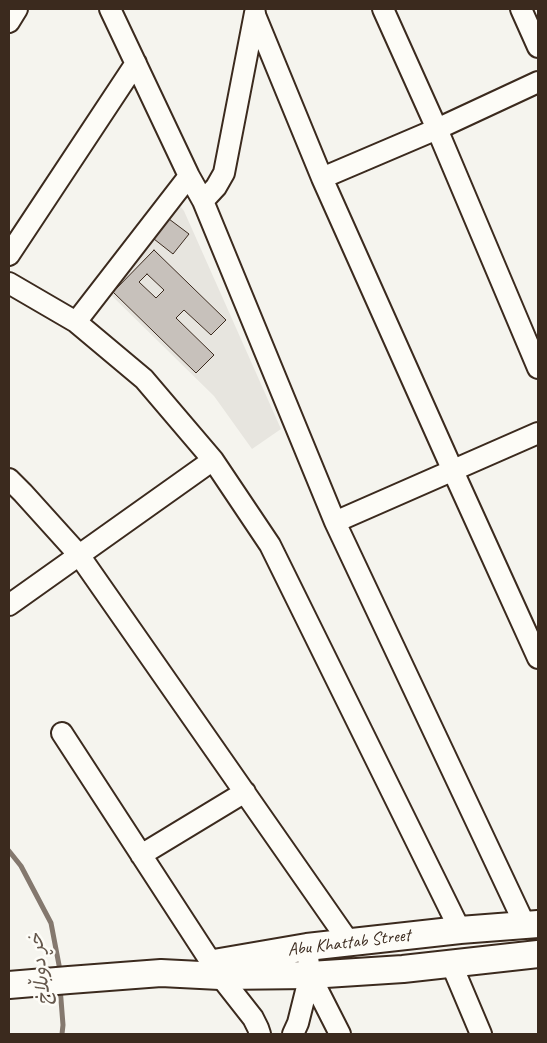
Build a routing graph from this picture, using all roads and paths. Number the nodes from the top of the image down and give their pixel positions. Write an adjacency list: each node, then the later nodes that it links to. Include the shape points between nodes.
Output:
1 (17, 9): 6 (street)
2 (383, 9): 10 (street)
3 (521, 9): 7 (street)
4 (111, 10): 8 (street)
5 (256, 12): 12 (street); 13 (street, via 224,173)
6 (9, 22)
7 (538, 47)
8 (136, 64): 11 (street); 14 (street)
9 (538, 82): 10 (street)
10 (437, 129): 12 (street); 17 (street)
11 (189, 176): 13 (street); 16 (street)
12 (322, 178): 20 (street)
13 (203, 201): 22 (street)
14 (9, 254)
15 (9, 283): 16 (street)
16 (76, 322): 19 (street, via 144,379)
17 (538, 368)
18 (538, 433): 20 (street)
19 (213, 460): 23 (street); 30 (street, via 270,545)
20 (453, 470): 22 (street); 25 (street)
21 (9, 479): 23 (street)
22 (335, 522): 29 (street)
23 (79, 555): 24 (street); 27 (street)
24 (9, 605)
25 (538, 658)
26 (62, 733): 28 (street)
27 (244, 792): 28 (street); 31 (street)
28 (141, 854): 35 (street)
29 (532, 925): 30 (main road, Abu Khattab Street)
30 (460, 930): 31 (main road, Abu Khattab Street)
31 (349, 942): 32 (main road, Abu Khattab Street)
32 (307, 947): 35 (main road, Abu Khattab Street); 36 (street)
33 (538, 954): 34 (main road, Abu Khattab Street)
34 (451, 963): 36 (main road, Abu Khattab Street); 41 (street)
35 (216, 970): 36 (main road, Abu Khattab Street); 37 (main road, Abu Khattab Street); 38 (street, via 253,1018)
36 (310, 974): 39 (street); 40 (street)
37 (21, 984)
38 (260, 1034)
39 (293, 1034)
40 (340, 1034)
41 (481, 1034)

